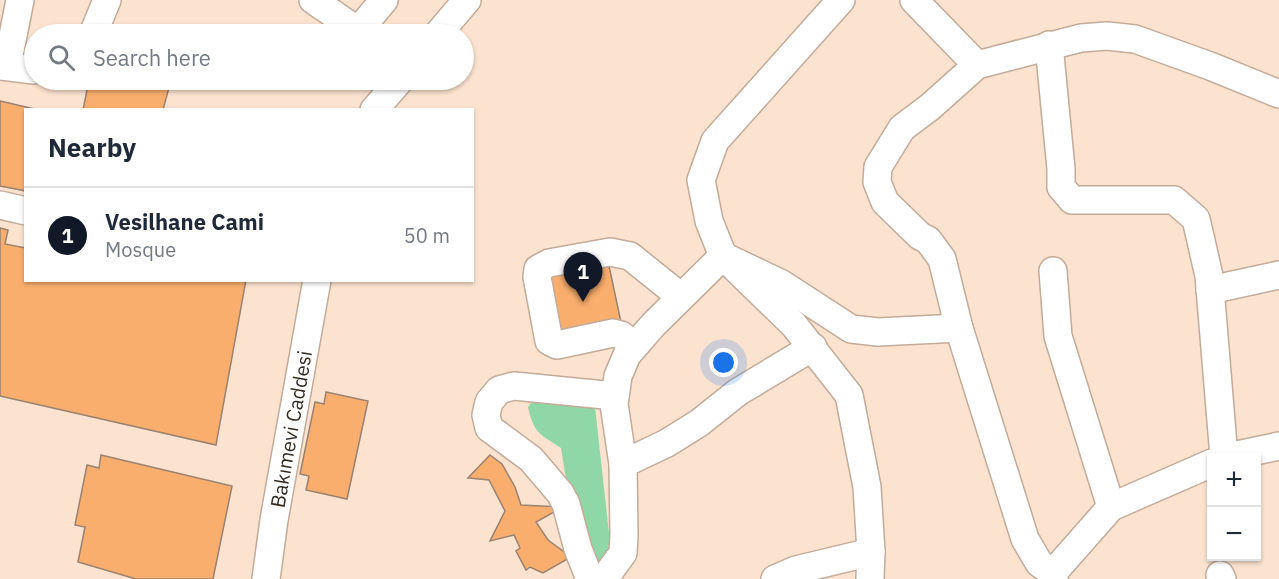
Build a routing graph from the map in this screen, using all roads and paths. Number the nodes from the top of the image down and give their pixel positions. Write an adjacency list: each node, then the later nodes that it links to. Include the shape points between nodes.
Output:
1 (20, 0): 14 (street)
2 (107, 0): 8 (street)
3 (384, 0): 10 (street)
4 (467, 0): 11 (street)
5 (841, 0): 21 (street, via 715,141 701,180 709,221)
6 (914, 0): 13 (street)
7 (317, 1): 9 (street)
8 (97, 24)
9 (347, 24)
10 (364, 24)
11 (447, 24)
12 (1049, 45): 13 (street); 17 (street, via 1107,36 1135,39); 25 (street, via 1061,187 1072,200 1174,200 1196,219)
13 (977, 65): 27 (street, via 902,128 878,167 877,182 885,202 928,240 942,259)
14 (4, 66): 15 (street)
15 (24, 69)
16 (391, 90): 18 (street)
17 (1279, 94)
18 (376, 108)
19 (0, 205): 20 (street)
20 (24, 211)
21 (723, 256): 26 (street); 27 (street, via 782,284 851,329 878,333); 29 (street)
22 (1053, 271): 36 (street, via 1059,336)
23 (1279, 275): 25 (street)
24 (317, 282): 39 (street, Bakımevi Caddesi)
25 (1210, 290): 32 (street)
26 (681, 297): 28 (street); 28 (street, via 630,256 610,252 541,266 537,278 549,341 557,345 613,333)
27 (959, 328): 38 (street, via 1025,539 1039,563)
28 (635, 345): 30 (street, via 618,376)
29 (813, 347): 34 (street, via 738,392 667,443); 37 (street, via 849,395 867,488)
30 (615, 396): 34 (street); 40 (street, via 514,386 499,390 487,408 489,428 531,459 561,494)
31 (1279, 446): 33 (street)
32 (1224, 453)
33 (1244, 453)
34 (622, 464): 41 (street, via 622,553)
35 (1207, 465): 36 (street)
36 (1112, 507): 38 (street)
37 (871, 552): 42 (street); 43 (street)
38 (1053, 576)
39 (266, 579)
40 (590, 579)
41 (604, 579)
42 (775, 579)
43 (870, 579)

